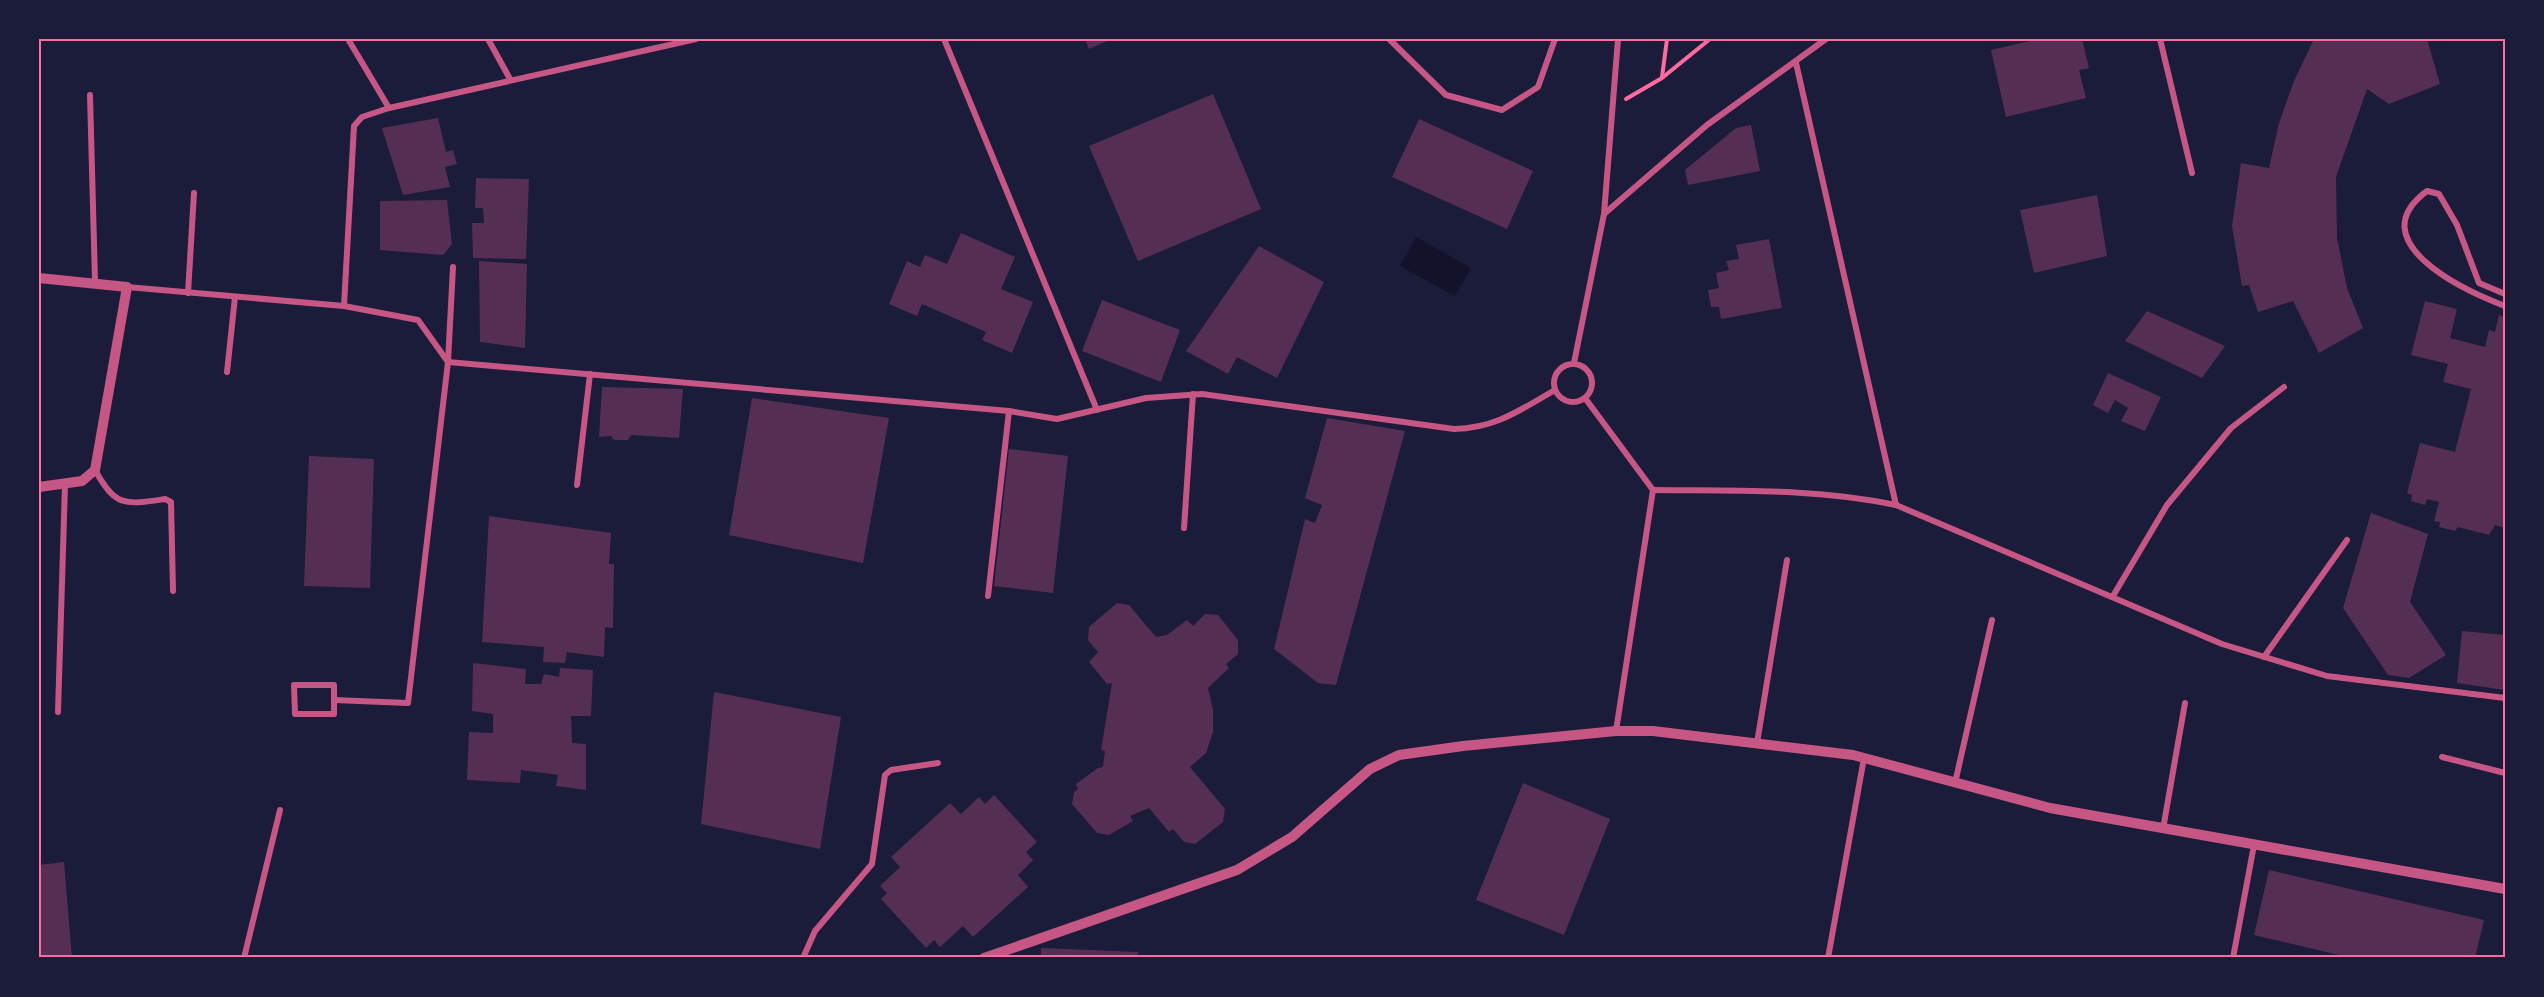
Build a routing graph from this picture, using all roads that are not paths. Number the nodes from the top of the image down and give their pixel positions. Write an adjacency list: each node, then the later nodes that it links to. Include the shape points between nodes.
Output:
1 (348, 39): 13 (street)
2 (488, 39): 11 (street)
3 (696, 39): 11 (street)
4 (944, 39): 34 (street)
5 (1389, 39): 6 (street, via 1446,95 1502,110 1538,87)
6 (1555, 39)
7 (1618, 39): 16 (street)
8 (1826, 39): 10 (street)
9 (2160, 39): 14 (street)
10 (1796, 63): 16 (street, via 1707,125); 41 (street)
11 (510, 79): 13 (street)
12 (90, 95): 19 (street)
13 (389, 108): 24 (street, via 362,117 354,126)
14 (2192, 172)
15 (194, 194): 21 (street)
16 (1604, 214): 27 (street)
17 (453, 267): 26 (street)
18 (39, 278): 19 (street)
19 (95, 281): 20 (street)
20 (127, 287): 21 (street); 36 (street)
21 (188, 293): 23 (street)
22 (2505, 294): 25 (street, via 2479,283 2457,225 2439,194 2427,191 2413,202 2404,221 2409,245 2437,271)
23 (235, 297): 24 (street); 28 (street)
24 (344, 306): 26 (street, via 418,320)
25 (2505, 306)
26 (448, 362): 29 (street); 51 (street, via 408,703)
27 (1574, 363): 31 (street, via 1560,368); 33 (street, via 1582,365 1592,377 1593,385)
28 (227, 372)
29 (590, 374): 35 (street); 37 (street)
30 (2284, 387): 47 (street, via 2231,428 2167,505)
31 (1555, 390): 32 (street, via 1493,424 1454,429); 33 (street, via 1565,400)
32 (1193, 394): 34 (street, via 1146,398); 42 (street)
33 (1585, 398): 40 (street)
34 (1097, 410): 35 (street, via 1057,419)
35 (1009, 411): 46 (street)
36 (95, 470): 38 (street, via 82,481); 45 (street, via 107,492 123,501 171,502)
37 (577, 484)
38 (65, 485): 39 (street); 53 (street)
39 (39, 488)
40 (1653, 490): 41 (street, via 1842,495); 54 (street)
41 (1896, 505): 47 (street)
42 (1184, 528)
43 (2347, 540): 49 (street)
44 (1787, 560): 55 (street)
45 (173, 591)
46 (988, 596)
47 (2114, 596): 49 (street, via 2222,644)
48 (1992, 620): 60 (street)
49 (2264, 657): 50 (street, via 2327,676)
50 (2505, 698)
51 (334, 700): 51 (street, via 334,685 294,685 296,714 333,715)
52 (2186, 703): 62 (street)
53 (58, 712)
54 (1616, 731): 55 (street, via 1653,731); 67 (street, via 1399,755 1370,769 1292,837 1237,870)
55 (1758, 744): 57 (street)
56 (2442, 757): 59 (street)
57 (1864, 758): 60 (street); 68 (street)
58 (938, 763): 66 (street, via 891,770 885,775 872,864 809,939)
59 (2505, 773)
60 (1955, 783): 62 (street, via 2050,808)
61 (280, 810): 65 (street)
62 (2163, 829): 63 (street)
63 (2254, 845): 64 (street); 69 (street)
64 (2505, 889)
65 (244, 958)
66 (803, 958)
67 (984, 958)
68 (1828, 958)
69 (2233, 958)

